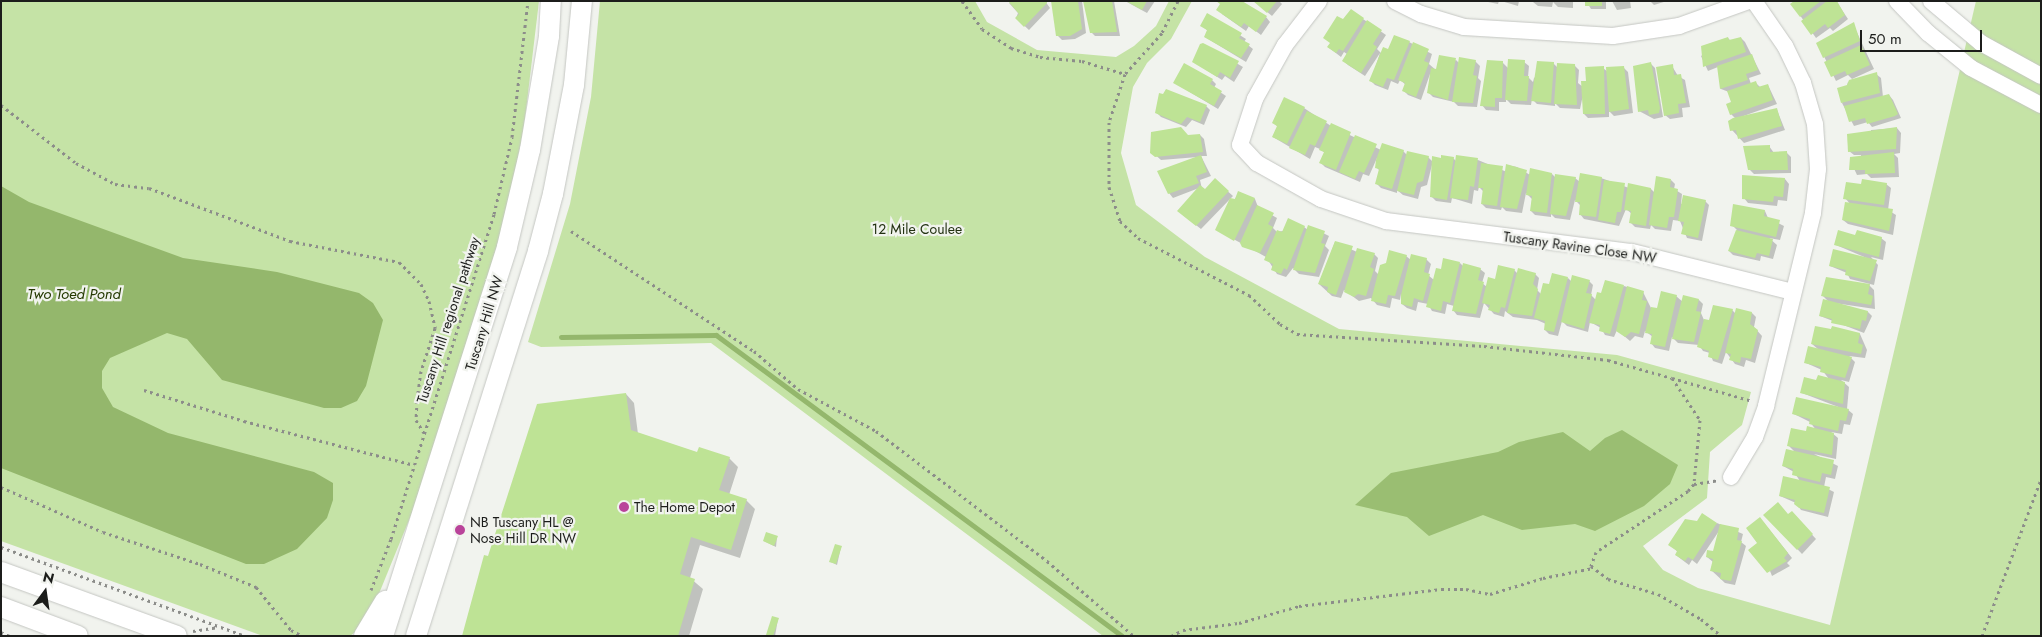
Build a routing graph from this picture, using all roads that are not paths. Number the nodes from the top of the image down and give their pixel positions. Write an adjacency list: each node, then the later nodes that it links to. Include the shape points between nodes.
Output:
1 (551, 1): 13 (street, Tuscany Hill NW, via 549,36 531,140 507,247)
2 (582, 1): 20 (street, via 574,85 548,213)
3 (1319, 1): 11 (street, Tuscany Ravine Close NW, via 1284,45 1255,99 1240,145 1256,163 1321,199 1386,221 1632,252)
4 (1395, 1): 5 (street, via 1421,14 1464,28 1613,36 1679,26)
5 (1749, 1)
6 (1754, 1): 11 (street, via 1795,64 1810,103 1816,131 1817,191)
7 (1897, 1): 10 (street, via 1928,34 1964,63)
8 (1931, 1): 9 (street, via 1981,43)
9 (2041, 76)
10 (2041, 105)
11 (1793, 292): 12 (street, via 1766,406 1755,437)
12 (1732, 478)
13 (406, 562): 18 (street); 19 (street, Tuscany Hill NW)
14 (1, 572): 17 (street)
15 (1, 607): 16 (street)
16 (78, 636)
17 (177, 636)
18 (364, 636)
19 (382, 636)
20 (416, 636)

